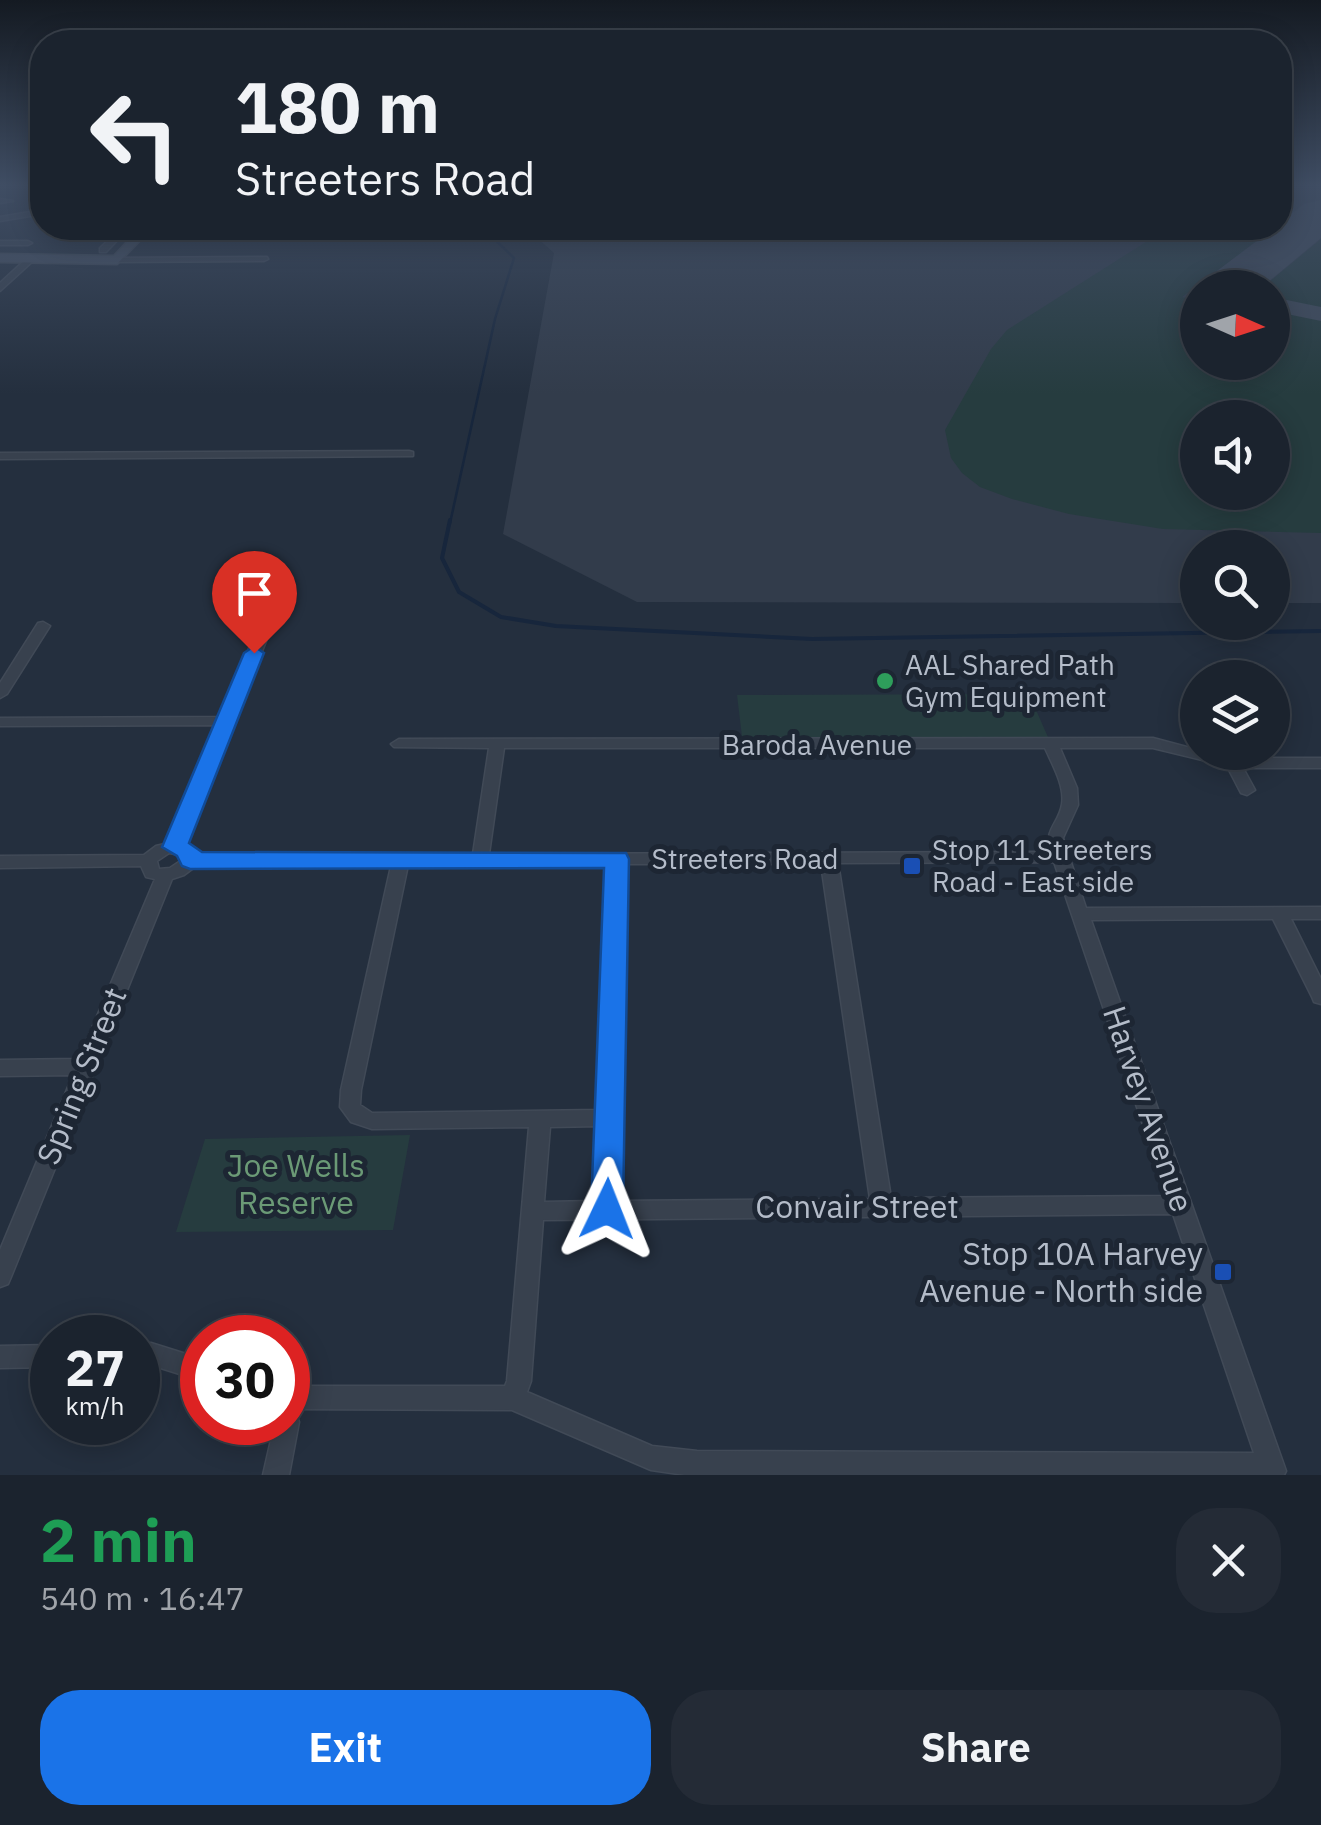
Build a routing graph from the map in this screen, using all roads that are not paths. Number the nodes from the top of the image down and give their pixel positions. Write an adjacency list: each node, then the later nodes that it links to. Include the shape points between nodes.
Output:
1 (25, 256): 6 (street)
2 (81, 256): 5 (street)
3 (121, 256): 5 (street)
4 (264, 259): 5 (street)
5 (117, 260)
6 (0, 288)
7 (409, 454): 8 (street)
8 (0, 456)
9 (268, 619): 12 (street)
10 (43, 626): 11 (street)
11 (0, 694)
12 (226, 721): 13 (street); 22 (street)
13 (0, 722)
14 (399, 744): 16 (street, Baroda Avenue)
15 (1051, 744): 16 (street, Baroda Avenue); 17 (street, Baroda Avenue, via 1153,743); 23 (street, via 1069,788 1070,804 1055,838)
16 (497, 746): 29 (street)
17 (1180, 749)
18 (1290, 763): 19 (street, Baroda Avenue)
19 (1321, 763)
20 (1238, 770): 21 (street)
21 (1247, 790)
22 (175, 847): 26 (street); 27 (street, via 189,852)
23 (1060, 856): 25 (street, Streeters Road); 33 (street, Harvey Avenue)
24 (617, 859): 25 (street, Streeters Road); 29 (street, Streeters Road); 38 (street)
25 (829, 859): 41 (street)
26 (148, 860): 30 (street); 31 (street, via 152,872)
27 (190, 860): 28 (street, Streeters Road); 31 (street)
28 (401, 860): 29 (street, Streeters Road); 39 (street, via 350,1107 372,1122)
29 (480, 860)
30 (0, 862)
31 (164, 875): 36 (street, Spring Street)
32 (1321, 913): 34 (street)
33 (1083, 914): 34 (street); 40 (street, Harvey Avenue)
34 (1279, 914): 35 (street)
35 (1321, 997)
36 (85, 1067): 37 (street); 44 (street, Spring Street)
37 (0, 1068)
38 (611, 1118): 39 (street); 42 (street)
39 (540, 1119): 43 (street)
40 (1180, 1205): 41 (street, Convair Street); 51 (street, Harvey Avenue)
41 (882, 1206): 42 (street, Convair Street)
42 (607, 1209): 43 (street, Convair Street)
43 (534, 1211): 47 (street)
44 (0, 1276)
45 (30, 1356): 46 (street)
46 (0, 1357)
47 (513, 1398): 48 (street); 50 (street)
48 (310, 1409)
49 (282, 1445): 52 (street)
50 (651, 1467): 51 (street)
51 (1273, 1471)
52 (276, 1475)

